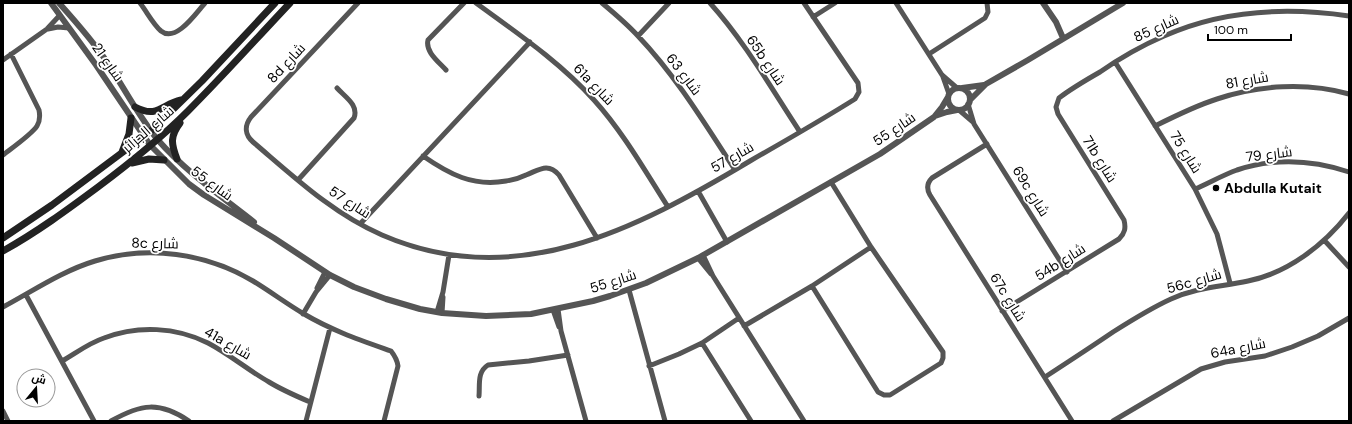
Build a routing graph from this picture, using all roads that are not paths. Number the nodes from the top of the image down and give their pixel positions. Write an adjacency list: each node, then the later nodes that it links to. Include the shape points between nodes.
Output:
1 (51, 3): 19 (street, شارع 21)
2 (59, 3): 24 (street, شارع 21)
3 (140, 3): 4 (street, via 158,27 169,34 178,31)
4 (205, 3)
5 (275, 3): 39 (main road, شارع الجزائر)
6 (290, 3): 44 (main road, شارع الجزائر)
7 (358, 3): 53 (street, 8d شارع, via 248,122 246,133)
8 (464, 3): 32 (street, via 428,40 428,49)
9 (476, 3): 27 (street, 61a شارع)
10 (602, 3): 25 (street, شارع 63)
11 (669, 3): 25 (street)
12 (710, 3): 50 (street, 65b شارع, via 741,42)
13 (804, 3): 21 (street)
14 (835, 3): 21 (street)
15 (896, 3): 29 (street)
16 (987, 3): 29 (street, via 988,12 985,18)
17 (1043, 3): 26 (street)
18 (1123, 3): 26 (street)
19 (60, 15): 22 (street, شارع 21); 23 (street); 24 (street, via 66,15)
20 (1349, 16): 31 (street, شارع 85, via 1298,11 1230,16 1200,23 1164,36)
21 (813, 17): 50 (street, شارع 57, via 856,79 859,87 858,96)
22 (70, 28): 23 (street); 46 (street, شارع 21)
23 (47, 29): 28 (street)
24 (81, 29): 42 (street, شارع 21, via 106,61)
25 (638, 36): 62 (street, شارع 63, via 674,80)
26 (1065, 37): 34 (street)
27 (530, 42): 58 (street); 68 (street, 61a شارع, via 594,99 628,145)
28 (11, 54): 30 (street); 57 (street, via 40,116 34,130)
29 (929, 54): 33 (street)
30 (3, 60)
31 (1115, 62): 41 (street, شارع 85); 48 (street, شارع 75)
32 (446, 70)
33 (942, 74): 36 (street); 38 (street)
34 (986, 84): 36 (street); 40 (street)
35 (337, 88): 64 (street, via 354,106 356,114)
36 (960, 88): 38 (street, via 954,89); 40 (street, via 968,93)
37 (1349, 94): 48 (street, شارع 81, via 1320,88 1256,89 1217,98)
38 (948, 96): 43 (street, via 951,107); 45 (street, شارع 55)
39 (183, 100): 42 (main road, via 157,111); 49 (main road, شارع الجزائر)
40 (969, 102): 43 (street, via 963,109); 47 (street, 69c شارع)
41 (1057, 102): 71 (street, 71b شارع, via 1058,114 1124,220)
42 (135, 107): 49 (street, شارع 21)
43 (958, 110): 45 (street, شارع 55); 47 (street, 69c شارع)
44 (188, 111): 52 (main road, شارع الجزائر); 59 (main road, via 172,136)
45 (934, 117): 65 (street, شارع 55, via 880,154)
46 (131, 118): 51 (street, شارع 21); 56 (main road)
47 (974, 124): 54 (street, 69c شارع)
48 (1155, 126): 66 (street, شارع 75)
49 (151, 131): 51 (main road, شارع الجزائر); 52 (street, شارع 55)
50 (800, 132): 62 (street, شارع 57)
51 (144, 137): 55 (street, شارع 55); 56 (main road, شارع الجزائر)
52 (158, 139): 55 (main road, شارع الجزائر); 59 (street, شارع 55)
53 (253, 142): 64 (street, شارع 57)
54 (986, 144): 82 (street, 69c شارع); 90 (street, 67c شارع, via 935,175 929,180 927,188)
55 (150, 145): 60 (street, شارع 55); 61 (main road, شارع الجزائر)
56 (122, 154): 72 (main road, شارع الجزائر)
57 (3, 155)
58 (423, 156): 70 (street); 74 (street, via 453,175 477,181 513,180 545,167 555,170)
59 (177, 159): 73 (street, شارع 55, via 197,178)
60 (164, 160): 61 (main road, via 142,160); 73 (street, شارع 55, via 201,193)
61 (128, 164): 78 (main road, شارع الجزائر, via 60,215)
62 (735, 170): 67 (street, شارع 57)
63 (1349, 172): 66 (street, شارع 79, via 1305,162 1271,163 1237,170)
64 (298, 180): 70 (street, شارع 57)
65 (831, 182): 76 (street, شارع 55); 77 (street)
66 (1195, 189): 84 (street, شارع 75, via 1217,234)
67 (698, 191): 68 (street, شارع 57); 76 (street)
68 (668, 207): 74 (street, شارع 57)
69 (1349, 213): 75 (street, 56c شارع)
70 (360, 224): 79 (street, شارع 57, via 402,243)
71 (1126, 228): 82 (street, 54b شارع, via 1119,239)
72 (3, 238)
73 (274, 238): 83 (street, شارع 55)
74 (598, 238): 79 (street, شارع 57, via 538,253 478,257)
75 (1324, 240): 81 (street); 84 (street, 56c شارع, via 1301,258 1274,272 1248,281)
76 (727, 242): 80 (street, شارع 55)
77 (871, 247): 85 (street); 85 (street, via 942,352 941,363 890,395 878,392)
78 (3, 251)
79 (449, 255): 91 (street)
80 (701, 257): 86 (street, شارع 55); 93 (street)
81 (1349, 267)
82 (1067, 272): 90 (street, 54b شارع)
83 (327, 274): 91 (street, شارع 55, via 386,299); 92 (street)
84 (1230, 283): 101 (street, 56c شارع, via 1201,289 1159,304)
85 (812, 286): 95 (street)
86 (629, 290): 89 (street, شارع 55); 100 (street)
87 (26, 295): 88 (street, 8c شارع); 92 (street, 8c شارع, via 61,275 95,261 131,254 168,253 204,260 238,273); 99 (street)
88 (3, 307)
89 (556, 309): 91 (street, شارع 55, via 531,314 505,315); 98 (street)
90 (1002, 311): 101 (street, 67c شارع)
91 (440, 313)
92 (303, 314): 96 (street, 8c شارع)
93 (739, 318): 95 (street); 97 (street)
94 (1349, 318): 116 (street, 64a شارع, via 1292,348 1265,356 1201,368)
95 (744, 326): 114 (street)
96 (330, 328): 103 (street); 110 (street, 8c شارع, via 391,351 395,355 398,366)
97 (702, 343): 100 (street); 113 (street)
98 (568, 355): 102 (street, via 488,365 481,373); 111 (street)
99 (62, 361): 103 (street, 41a شارع, via 103,338 120,332 137,329 175,331 207,342 269,382); 106 (street)
100 (649, 366): 112 (street)
101 (1045, 377): 115 (street, 67c شارع)
102 (480, 396)
103 (310, 402): 109 (street)
104 (3, 411): 105 (street)
105 (8, 421)
106 (94, 421)
107 (111, 421): 108 (street, via 136,409 149,407 176,412)
108 (189, 421)
109 (306, 421)
110 (384, 421)
111 (586, 421)
112 (665, 421)
113 (751, 421)
114 (804, 421)
115 (1072, 421)
116 (1114, 421)

